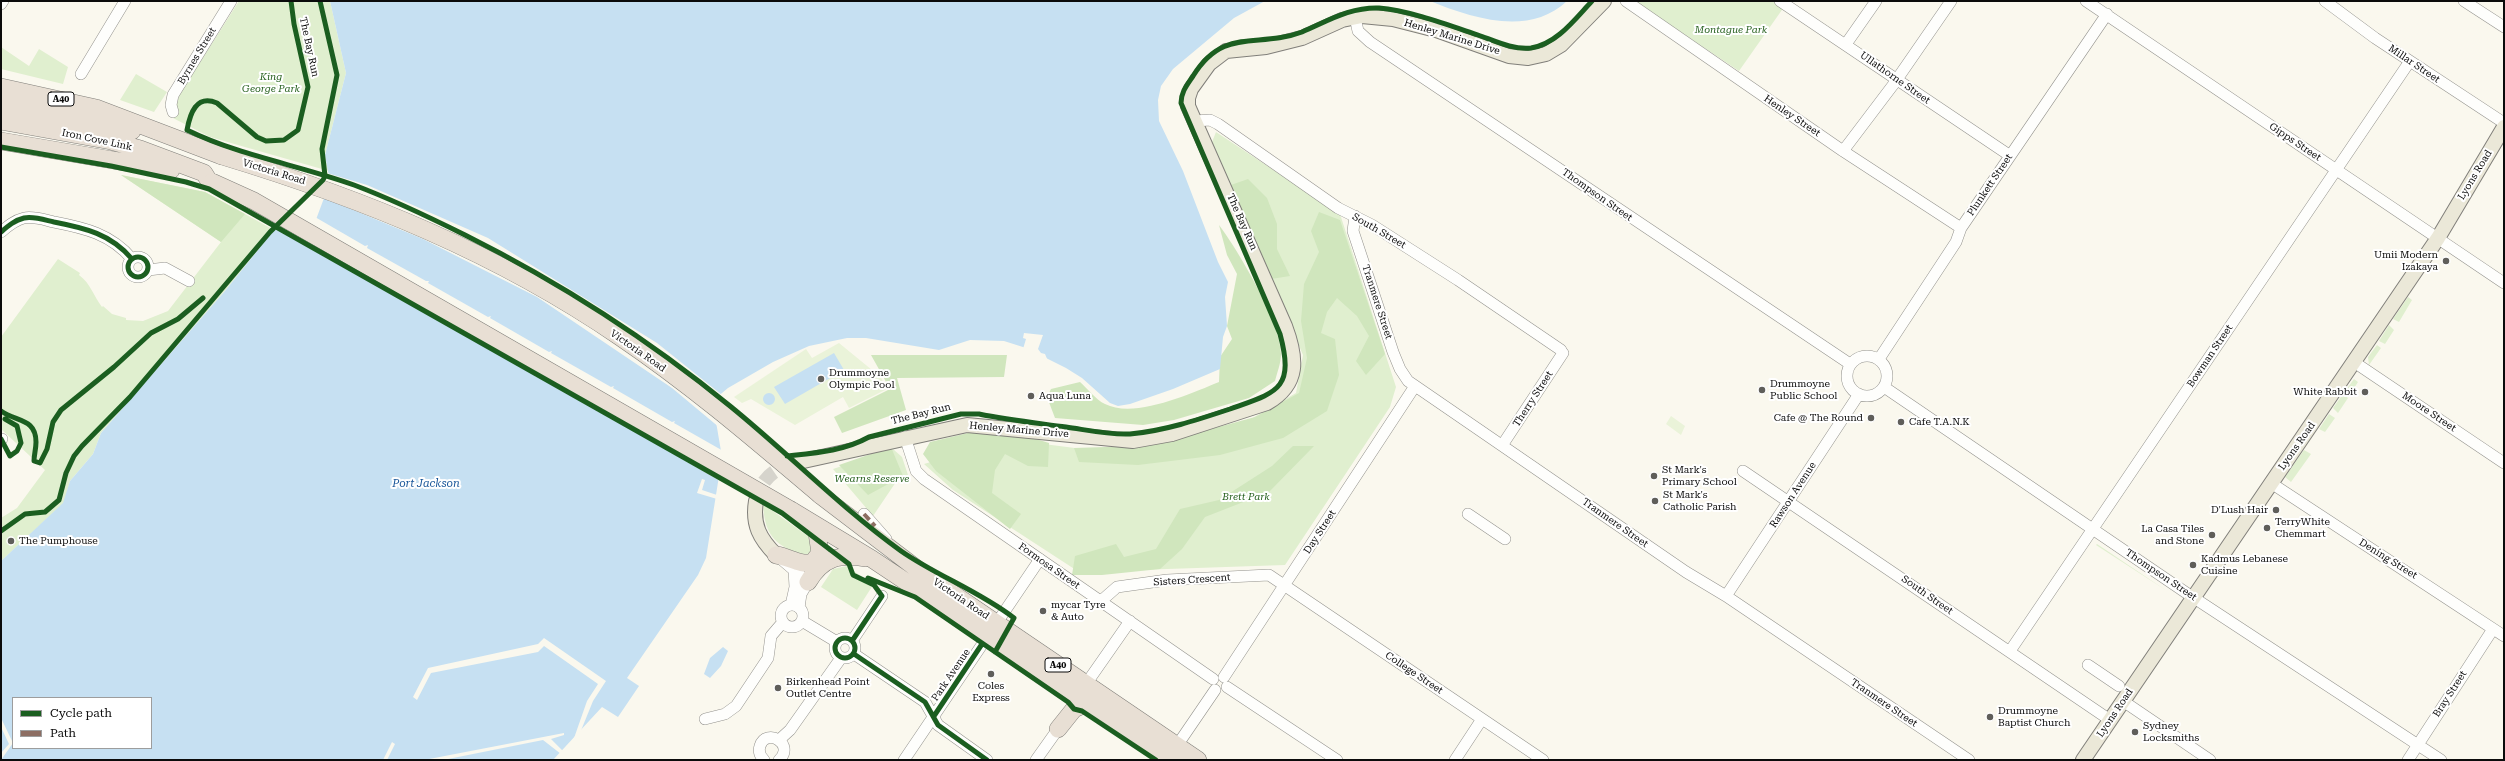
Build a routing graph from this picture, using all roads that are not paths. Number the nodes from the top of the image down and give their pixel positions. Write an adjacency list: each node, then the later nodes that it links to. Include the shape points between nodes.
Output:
1 (3, 1): 12 (street)
2 (125, 1): 18 (street)
3 (231, 1): 22 (street, Byrnes Street, via 173,95)
4 (1604, 1): 14 (main road, Henley Marine Drive, via 1561,45 1546,54 1528,58 1510,56 1436,30 1393,19 1376,16)
5 (1626, 1): 28 (street, Henley Street)
6 (1780, 1): 16 (street, Ullathorne Street)
7 (1876, 1): 16 (street)
8 (1951, 1): 19 (street)
9 (2086, 1): 13 (street, Gipps Street)
10 (2325, 1): 17 (street, Millar Street)
11 (2464, 1): 15 (street)
12 (1, 4)
13 (2107, 14): 30 (street, Plunkett Street); 31 (street, Gipps Street)
14 (1355, 17): 24 (main road, Henley Marine Drive, via 1336,22 1302,38 1266,47 1239,48 1221,54 1209,64 1189,93 1188,106); 44 (street, Thompson Street, via 1358,31 1370,42)
15 (2504, 27)
16 (1846, 44): 19 (street, Ullathorne Street)
17 (2410, 61): 25 (street, Millar Street); 31 (street, Bowman Street)
18 (81, 74)
19 (1896, 80): 28 (street); 30 (street, Ullathorne Street)
20 (1, 87): 29 (highway, Victoria Road / A40, via 96,108)
21 (1, 104): 29 (highway, Iron Cove Link, via 119,127 202,155)
22 (173, 112)
23 (1, 121): 32 (highway, Iron Cove Link, via 111,141 140,149 204,173)
24 (1195, 121): 33 (street, South Street, via 1210,120 1218,124 1338,208); 48 (main road, Henley Marine Drive, via 1292,343 1293,370 1286,388 1267,403 1172,434 1133,441 975,425)
25 (2504, 123)
26 (2504, 127): 36 (main road, Lyons Road)
27 (1, 141): 32 (highway, Victoria Road / A40, via 144,164)
28 (1843, 151): 34 (street, Henley Street)
29 (217, 154): 77 (highway, Victoria Road / A40, bridge, via 355,199 445,238 521,276 619,336 683,382 820,495)
30 (2010, 155): 34 (street, Plunkett Street)
31 (2336, 170): 36 (street, Gipps Street); 59 (street, Bowman Street)
32 (210, 181): 58 (highway, Victoria Road / A40, bridge, via 254,201)
33 (1355, 216): 41 (street, South Street, via 1458,280); 45 (street, Tranmere Street, via 1353,231 1393,352 1404,377)
34 (1961, 228): 42 (street, Plunkett Street, via 1956,242)
35 (1, 232): 37 (street, via 16,220 25,218 77,226 105,236)
36 (2438, 238): 40 (street, Gipps Street); 43 (main road, Lyons Road)
37 (132, 259): 38 (street, via 144,259 148,264); 38 (street, via 128,268 134,276 141,277)
38 (148, 270): 39 (street, via 165,268)
39 (189, 280)
40 (2504, 283)
41 (1562, 351): 49 (street, Therry Street)
42 (1881, 356): 44 (street, via 1867,355 1855,359); 46 (street, via 1887,375)
43 (2354, 362): 51 (street, Moore Street); 53 (main road, Lyons Road)
44 (1850, 364): 47 (street, via 1847,369 1847,382 1854,392)
45 (1415, 386): 49 (street, Tranmere Street); 67 (street, Day Street)
46 (1884, 387): 47 (street, via 1873,395); 59 (street, Thompson Street)
47 (1859, 394): 55 (street, Rawson Avenue)
48 (905, 437): 50 (main road, Henley Marine Drive, via 840,455); 64 (street, Formosa Street, via 916,471 924,479)
49 (1503, 444): 69 (street, Tranmere Street, via 1686,572)
50 (799, 462)
51 (2504, 463)
52 (1743, 471): 55 (street, South Street)
53 (2271, 483): 70 (main road, Lyons Road); 76 (street, Dening Street)
54 (756, 501): 62 (main road, via 757,531)
55 (1788, 502): 69 (street, Rawson Avenue); 81 (street, South Street)
56 (864, 514): 61 (street)
57 (1468, 514): 60 (street)
58 (816, 526): 62 (highway, via 820,553 813,562 800,563); 63 (highway, Victoria Road / A40)
59 (2093, 529): 70 (street, Thompson Street); 81 (street, Bowman Street)
60 (1505, 539)
61 (889, 541)
62 (776, 555): 65 (street)
63 (872, 559): 66 (highway, via 847,555 838,557 820,566); 77 (highway, Victoria Road / A40)
64 (1040, 559): 71 (street, Formosa Street); 77 (street, Park Avenue)
65 (794, 570): 66 (street); 72 (street)
66 (808, 582): 72 (street)
67 (1286, 585): 71 (street, Sisters Crescent, via 1269,575 1167,580 1117,587); 85 (street, Day Street); 92 (street, College Street)
68 (882, 596): 79 (street)
69 (1726, 596): 107 (street, Tranmere Street)
70 (2193, 597): 88 (main road, Lyons Road); 96 (street, Thompson Street)
71 (1101, 601): 74 (street, Formosa Street)
72 (795, 606): 73 (street, via 803,615); 75 (street, via 782,612)
73 (802, 621): 75 (street, via 794,626); 80 (street)
74 (1130, 621): 85 (street, Formosa Street); 86 (street)
75 (783, 622): 91 (street, via 771,636 768,658 736,706 725,714)
76 (2493, 629): 78 (street, Dening Street); 96 (street, Bray Street)
77 (992, 630): 86 (highway, Victoria Road / A40); 89 (highway, Victoria Road / A40); 90 (street, Park Avenue)
78 (2504, 636)
79 (852, 641): 80 (street, via 846,638); 82 (street, via 855,646)
80 (837, 642): 83 (street, via 835,651)
81 (2010, 651): 93 (street, South Street)
82 (854, 654): 83 (street, via 850,658); 90 (street, via 925,702)
83 (841, 658): 95 (street, via 790,730)
84 (2088, 665): 87 (street)
85 (1220, 683): 97 (street, Day Street); 104 (street, Formosa Street)
86 (1086, 684): 97 (highway, Victoria Road / A40)
87 (2119, 686)
88 (2123, 700): 93 (main road, Lyons Road); 109 (street)
89 (1089, 702): 94 (highway, via 1074,709); 97 (highway, Victoria Road / A40)
90 (934, 716): 100 (street, Park Avenue); 101 (street, via 938,725)
91 (705, 719)
92 (1482, 719): 105 (street); 106 (street, College Street)
93 (2110, 720): 108 (main road, Lyons Road)
94 (1058, 729): 102 (street)
95 (779, 740): 98 (street, via 771,737 761,743 759,752); 99 (street, via 784,751)
96 (2418, 745): 110 (street, Bray Street); 111 (street, Thompson Street)
97 (1172, 756): 103 (highway, Victoria Road / A40)
98 (764, 760)
99 (779, 760)
100 (904, 760)
101 (987, 760)
102 (1036, 760)
103 (1198, 760)
104 (1338, 760)
105 (1455, 760)
106 (1543, 760)
107 (1969, 760)
108 (2083, 760)
109 (2210, 760)
110 (2408, 760)
111 (2441, 760)

